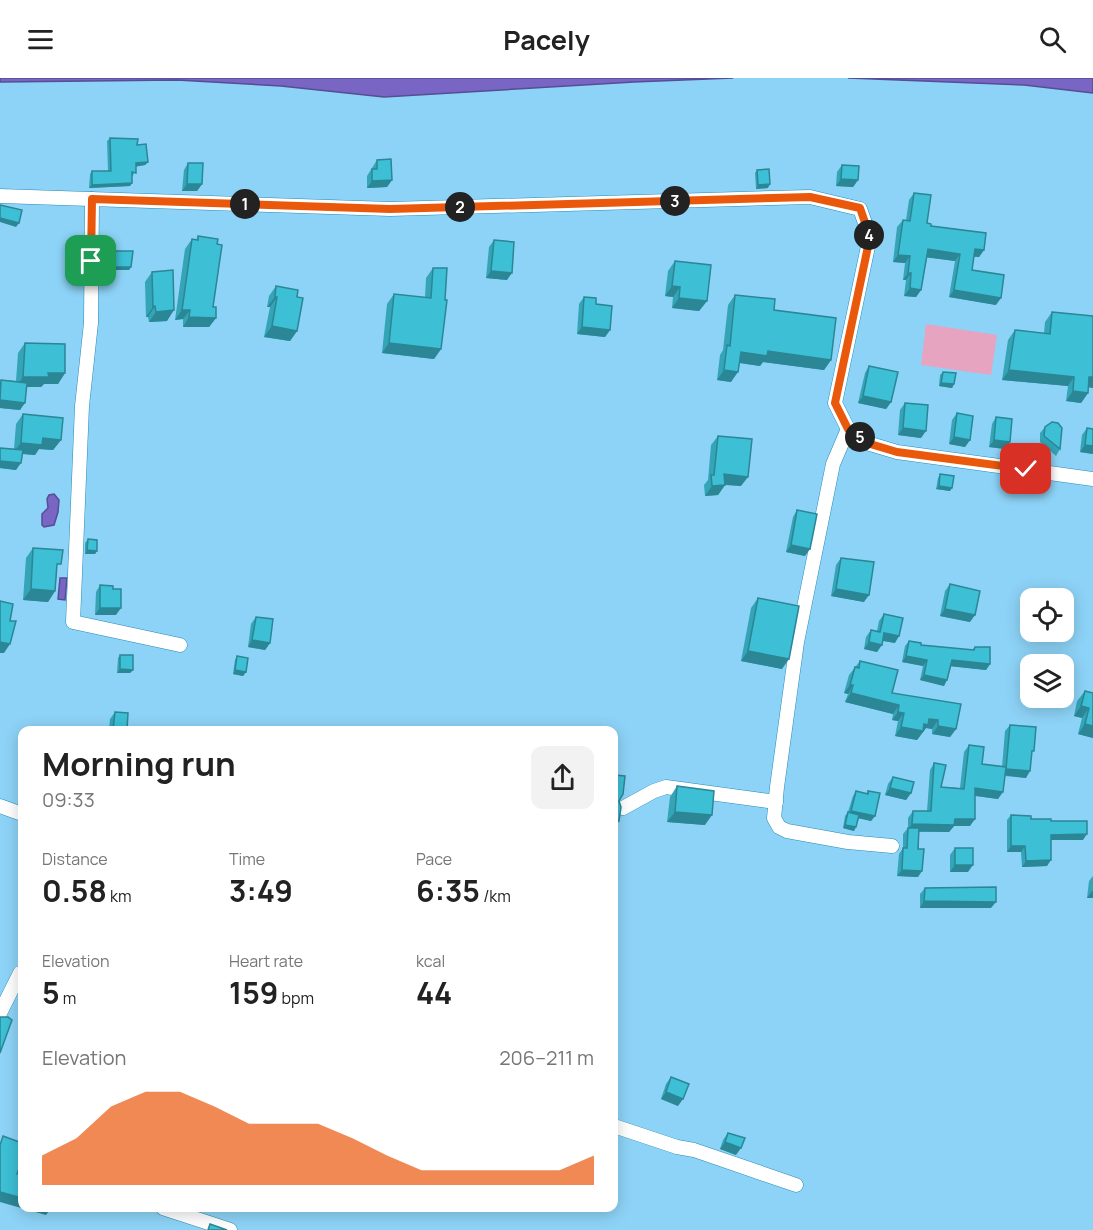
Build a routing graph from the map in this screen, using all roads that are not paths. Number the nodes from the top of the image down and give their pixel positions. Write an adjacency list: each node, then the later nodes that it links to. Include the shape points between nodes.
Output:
1 (0, 196): 2 (street)
2 (92, 199): 3 (street, via 390,209 810,197 860,208 870,237 835,403); 5 (street, via 91,322 82,406 73,622)
3 (848, 429): 4 (street, via 867,443 897,452); 6 (street, via 833,464 797,642)
4 (1093, 479)
5 (180, 645)
6 (776, 802): 8 (street, via 666,787); 10 (street, via 774,818 787,831 848,843)
7 (0, 806): 9 (street)
8 (623, 808)
9 (18, 813)
10 (892, 846)
11 (18, 979): 12 (street)
12 (0, 1013)
13 (618, 1127): 14 (street)
14 (796, 1185)
15 (175, 1212): 16 (street)
16 (230, 1230)

